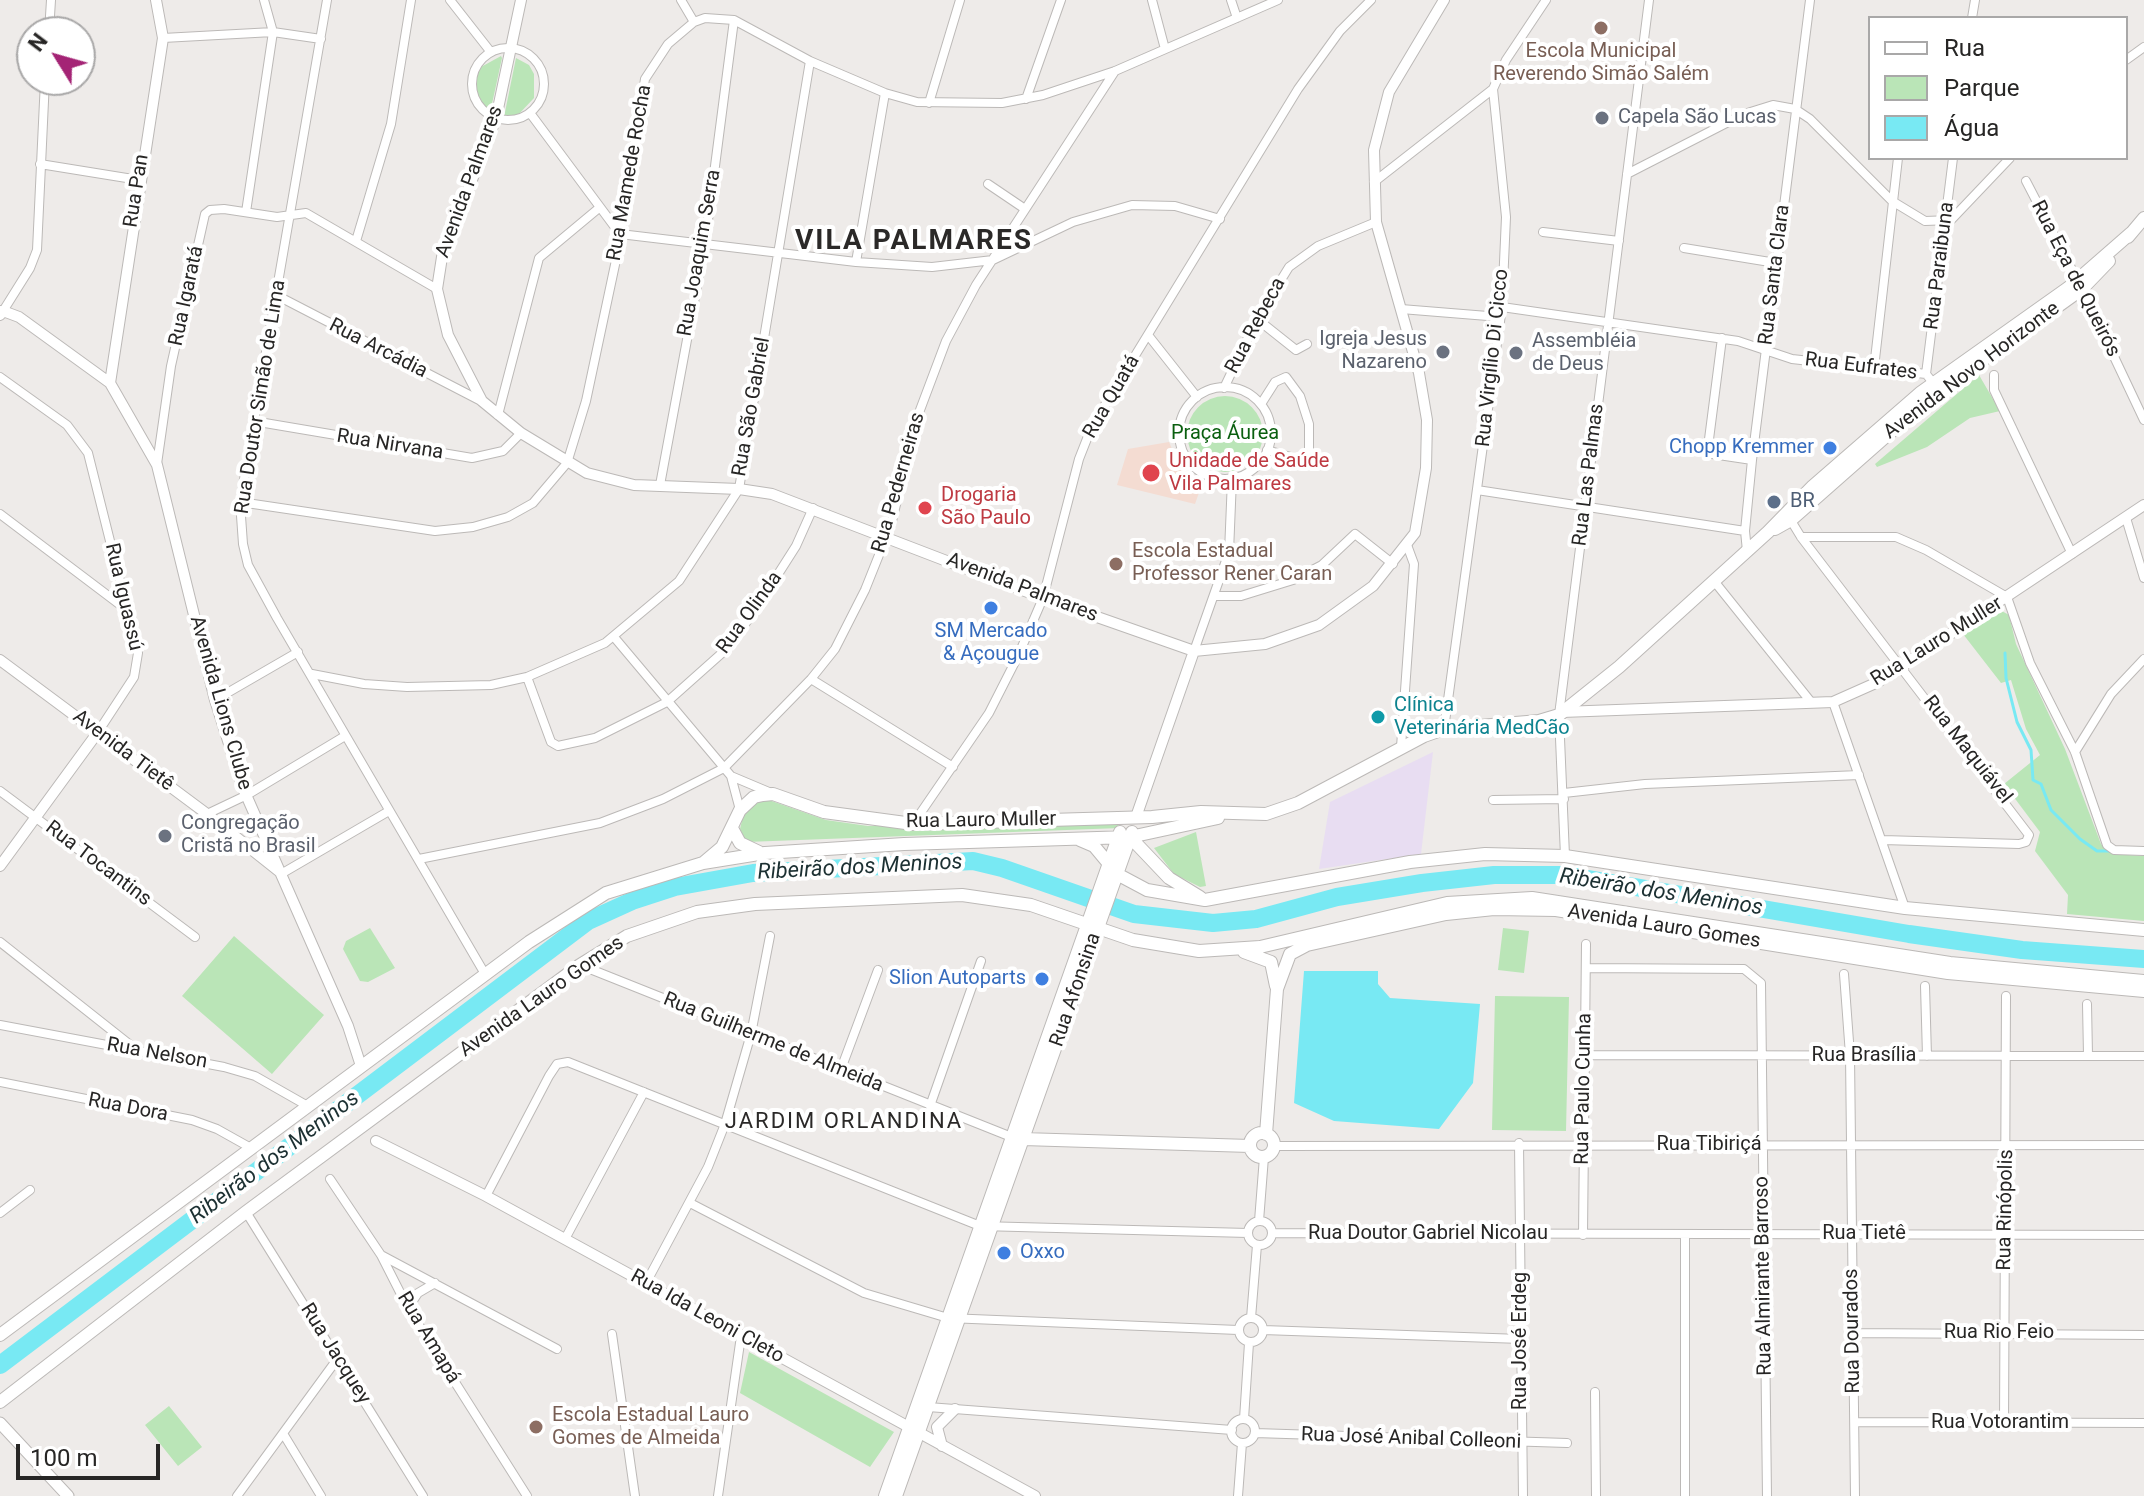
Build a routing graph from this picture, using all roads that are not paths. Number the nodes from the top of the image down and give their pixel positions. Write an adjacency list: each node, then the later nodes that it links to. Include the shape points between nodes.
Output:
1 (156, 0): 23 (street, Rua Pan)
2 (264, 0): 22 (street)
3 (327, 0): 24 (street, Rua Doutor Simão de Lima)
4 (411, 0): 58 (street, via 391,124)
5 (450, 0): 27 (street)
6 (521, 0): 25 (street, Avenida Palmares)
7 (681, 0): 21 (street)
8 (960, 0): 34 (street)
9 (1061, 0): 33 (street)
10 (1152, 0): 26 (street)
11 (1231, 0): 19 (street)
12 (1278, 0): 19 (street)
13 (1371, 0): 18 (street, Rua Quatá)
14 (1444, 0): 45 (street, Avenida Palmares, via 1389,92 1376,129)
15 (1546, 0): 30 (street)
16 (1649, 0): 42 (street, Rua Las Palmas)
17 (1810, 0): 35 (street, Rua Santa Clara)
18 (1358, 4): 53 (street, Rua Quatá, via 1298,89)
19 (1237, 18): 26 (street)
20 (734, 20): 21 (street); 28 (street); 60 (street, Rua Joaquim Serra)
21 (694, 22): 57 (street, Rua Mamede Rocha, via 668,44 645,79)
22 (273, 32): 23 (street); 24 (street); 50 (street)
23 (163, 38): 43 (street, Rua Pan)
24 (321, 39): 51 (street, Rua Doutor Simão de Lima)
25 (511, 47): 27 (street); 36 (street, via 528,52 542,70 543,93); 37 (street, Avenida Palmares)
26 (1165, 49): 29 (street)
27 (490, 51): 37 (street, via 476,66 472,90 484,112)
28 (810, 61): 31 (street); 62 (street, Rua São Gabriel)
29 (1115, 71): 33 (street); 49 (street, Rua Pederneiras)
30 (1493, 89): 45 (street); 69 (street, Rua Virgílio Di Cicco, via 1506,217)
31 (885, 93): 34 (street); 64 (street)
32 (44, 96): 41 (street)
33 (1026, 99): 34 (street)
34 (929, 103)
35 (1795, 109): 42 (street, via 1760,107); 47 (street); 65 (street, Rua Santa Clara)
36 (530, 113): 37 (street); 48 (street)
37 (496, 118): 67 (street, Avenida Palmares, via 442,257)
38 (1898, 160): 47 (street)
39 (1953, 160): 55 (street, Rua Paraibuna)
40 (2008, 160): 55 (street)
41 (40, 164): 43 (street); 71 (street, via 37,250)
42 (1627, 174): 59 (street, Rua Las Palmas)
43 (139, 180): 83 (street, Rua Pan)
44 (2026, 181): 66 (street, Rua Eça de Queirós)
45 (1373, 183): 54 (street, Avenida Palmares)
46 (988, 184): 49 (street)
47 (1892, 201): 55 (street, via 1925,221); 79 (street)
48 (599, 208): 57 (street); 88 (street, via 539,258)
49 (1025, 209): 63 (street, Rua Pederneiras)
50 (246, 212): 51 (street, Rua Igaratá); 95 (street, Rua Igaratá, via 215,208 205,214 171,366)
51 (291, 217): 58 (street, Rua Igaratá, via 306,213); 68 (street, Rua Doutor Simão de Lima)
52 (2144, 218): 66 (main road, Avenida Novo Horizonte)
53 (1220, 219): 63 (street, via 1175,206 1132,205 1073,222); 75 (street, Rua Quatá)
54 (1376, 222): 70 (street, Avenida Palmares); 73 (street, Rua Rebeca, via 1301,256 1276,283)
55 (1945, 223): 82 (street, Rua Paraibuna)
56 (1543, 232): 59 (street)
57 (620, 234): 60 (street); 94 (street, Rua Mamede Rocha, via 596,360)
58 (356, 241): 67 (street, Rua Igaratá)
59 (1619, 241): 74 (street, Rua Las Palmas)
60 (705, 243): 62 (street); 97 (street, Rua Joaquim Serra)
61 (1684, 248): 65 (street)
62 (779, 251): 64 (street); 98 (street, Rua São Gabriel)
63 (993, 260): 64 (street, via 932,267); 108 (street, Rua Pederneiras, via 935,367)
64 (856, 262)
65 (1776, 263): 78 (street, Rua Santa Clara)
66 (2080, 284): 82 (main road, Avenida Novo Horizonte); 89 (street, Rua Eça de Queirós); 105 (main road, Avenida Novo Horizonte, via 1921,404)
67 (437, 289): 86 (street, Avenida Palmares, via 448,335)
68 (276, 295): 86 (street, Rua Arcádia); 90 (street, Rua Doutor Simão de Lima)
69 (1502, 307): 72 (street, Rua Virgílio Di Cicco); 74 (street, Rua Eufrates)
70 (1401, 309): 72 (street); 110 (street, Avenida Palmares, via 1427,420 1422,494 1415,533)
71 (1, 312): 83 (street, via 19,317)
72 (1500, 317): 99 (street, Rua Virgílio Di Cicco)
73 (1257, 319): 77 (street, via 1296,350); 84 (street, Rua Rebeca)
74 (1609, 321): 76 (street, Rua Eufrates); 102 (street, Rua Las Palmas)
75 (1148, 335): 85 (street); 118 (street, Rua Quatá, via 1084,444)
76 (1722, 338): 78 (street, Rua Eufrates); 93 (street, via 1708,447 1712,454)
77 (1307, 344)
78 (1766, 350): 79 (street, Rua Eufrates, via 1792,359); 93 (street, Rua Santa Clara)
79 (1874, 368): 82 (street, Rua Eufrates)
80 (1994, 375): 112 (street, via 1994,390)
81 (0, 377): 119 (street, Rua Iguassú, via 84,443)
82 (1930, 379): 105 (main road, Avenida Novo Horizonte)
83 (110, 383): 95 (street, Avenida Lions Clube)
84 (1224, 388): 85 (street); 87 (street, via 1244,392)
85 (1197, 397): 96 (street, via 1180,425 1185,457 1210,477)
86 (482, 401): 88 (street, Avenida Palmares)
87 (1261, 404): 92 (street, via 1271,431); 92 (street, via 1275,382 1286,377 1300,396 1309,424 1304,461)
88 (498, 415): 91 (street, Avenida Palmares)
89 (2144, 420)
90 (253, 421): 91 (street, Rua Nirvana, via 472,458 503,451); 100 (street, Rua Doutor Simão de Lima)
91 (521, 433): 94 (street, Avenida Palmares)
92 (1267, 450): 96 (street, via 1257,466)
93 (1752, 460): 107 (street, Rua Santa Clara)
94 (567, 463): 97 (street, Avenida Palmares, via 613,481); 100 (street, Rua Mamede Rocha, via 524,510 452,530)
95 (157, 465): 129 (street, Avenida Lions Clube)
96 (1232, 479): 116 (street, Rua Afonsina, via 1229,552)
97 (660, 485): 98 (street, Avenida Palmares)
98 (739, 489): 103 (street, Avenida Palmares); 120 (street, Rua São Gabriel, via 679,581)
99 (1477, 490): 102 (street); 134 (street, Rua Virgílio Di Cicco)
100 (240, 502): 122 (street, Rua Doutor Simão de Lima, via 248,565)
101 (2144, 505): 106 (street, Rua Lauro Muller)
102 (1586, 506): 107 (street); 133 (street, Rua Las Palmas)
103 (813, 508): 108 (street, Avenida Palmares); 130 (street, Rua Olinda, via 796,546 752,615 722,653)
104 (0, 514): 119 (street)
105 (1789, 516): 109 (street, Rua Maquiável); 111 (main road, Avenida Novo Horizonte)
106 (2126, 518): 112 (street, Rua Lauro Muller); 114 (street)
107 (1745, 531): 111 (street, Rua Santa Clara)
108 (887, 536): 118 (street, Avenida Palmares); 128 (street, Rua Pederneiras, via 845,631)
109 (1801, 537): 117 (street, via 1896,537); 125 (street, Rua Maquiável)
110 (1407, 545): 113 (street, Avenida Palmares); 137 (street, via 1414,564)
111 (1747, 551): 115 (main road, Avenida Novo Horizonte)
112 (2072, 554): 117 (street, Rua Lauro Muller)
113 (1393, 564): 116 (street, via 1355,534 1322,565 1284,584 1241,596); 121 (street, Avenida Palmares, via 1357,600 1302,633 1265,644)
114 (2144, 578)
115 (1714, 581): 131 (street); 133 (main road, Avenida Novo Horizonte)
116 (1216, 596): 121 (street, Rua Afonsina)
117 (2007, 597): 125 (street, Rua Lauro Muller); 138 (street, via 2030,663)
118 (1043, 598): 121 (street, Avenida Palmares); 139 (street, Rua Quatá, via 994,704)
119 (128, 610): 135 (street, Rua Iguassú, via 137,666)
120 (614, 637): 127 (street, Rua São Gabriel); 130 (street)
121 (1194, 651): 152 (street, Rua Afonsina)
122 (298, 652): 126 (street, Rua Doutor Simão de Lima); 129 (street)
123 (2144, 659): 138 (street, via 2111,694)
124 (0, 660): 135 (street, Avenida Tietê)
125 (1901, 665): 132 (street, Rua Lauro Muller); 158 (street, Rua Maquiável, via 2029,838 2008,844)
126 (312, 674): 127 (street, Rua São Gabriel, via 364,684 439,687); 136 (street, Rua Doutor Simão de Lima)
127 (527, 677): 130 (street, Rua Olinda, via 546,731 558,746 595,738)
128 (811, 679): 139 (street); 140 (street, Rua Pederneiras)
129 (215, 700): 145 (street, Avenida Lions Clube)
130 (667, 702): 140 (street)
131 (1811, 702): 132 (street, Rua Lauro Muller); 133 (street, Rua Lauro Muller)
132 (1833, 702): 141 (street)
133 (1560, 714): 134 (main road, Rua Lauro Muller, via 1539,721); 146 (street, Rua Las Palmas)
134 (1444, 729): 137 (main road, Rua Lauro Muller)
135 (98, 732): 150 (street, Avenida Tietê); 153 (street, Rua Iguassú)
136 (345, 736): 145 (street); 149 (street, Rua Doutor Simão de Lima)
137 (1401, 747): 151 (main road, Rua Lauro Muller, via 1298,803)
138 (2075, 752): 159 (street, via 2105,840 2112,849)
139 (953, 767): 154 (street, Rua Quatá)
140 (724, 768): 142 (street); 162 (street, Rua Pederneiras, via 600,823)
141 (1859, 775): 146 (street, via 1645,784); 158 (street)
142 (731, 776): 144 (street); 148 (street)
143 (0, 791): 153 (street, Rua Tocantins)
144 (773, 794): 148 (main road, via 754,797); 154 (main road, Rua Lauro Muller, via 824,812)
145 (247, 795): 150 (street); 166 (street, Avenida Lions Clube)
146 (1564, 796): 147 (street); 161 (street, Rua Las Palmas)
147 (1493, 800)
148 (740, 810): 155 (main road)
149 (389, 811): 162 (street, Rua Doutor Simão de Lima); 166 (street)
150 (207, 814): 166 (street, Avenida Tietê)
151 (1253, 814): 152 (main road, Rua Lauro Muller); 157 (main road, Rua Lauro Muller)
152 (1130, 817): 154 (main road, Rua Lauro Muller); 157 (main road, Rua Afonsina)
153 (36, 818): 164 (street, Rua Iguassú); 172 (street, Rua Tocantins)
154 (913, 824)
155 (733, 830): 160 (main road, via 744,847); 163 (main road)
156 (1073, 837): 157 (main road, Rua Lauro Muller); 160 (main road, Rua Lauro Muller); 165 (main road, via 1094,846)
157 (1124, 837): 165 (main road, Rua Afonsina); 167 (main road, via 1169,878)
158 (1883, 840): 168 (street)
159 (2144, 851)
160 (765, 853): 163 (main road, Rua Lauro Muller)
161 (1565, 856): 167 (main road, via 1485,854 1410,862); 168 (main road)
162 (419, 859): 180 (street, Rua Doutor Simão de Lima)
163 (703, 863): 180 (main road, via 606,893)
164 (0, 866)
165 (1113, 869): 167 (main road, via 1147,890); 169 (main road, Rua Afonsina)
166 (281, 874): 198 (street, Avenida Lions Clube)
167 (1205, 900)
168 (1905, 908): 170 (main road)
169 (1094, 922): 175 (main road, Avenida Lauro Gomes, via 1172,949); 177 (main road, Avenida Lauro Gomes, via 1031,905 962,895 755,904 660,923); 206 (main road, Rua Afonsina)
170 (2144, 930)
171 (770, 936): 189 (street)
172 (195, 937)
173 (0, 942): 190 (street)
174 (1586, 944): 178 (street, Rua Paulo Cunha)
175 (1235, 950): 182 (main road, Avenida Lauro Gomes, via 1447,903 1532,898 1962,965); 184 (main road, Avenida Lauro Gomes, via 1271,962)
176 (981, 961): 203 (street)
177 (580, 965): 189 (street, Rua Guilherme de Almeida); 222 (main road, Avenida Lauro Gomes)
178 (1586, 968): 191 (street, Rua Paulo Cunha); 194 (street, Rua Almirante Barroso, via 1744,969 1761,983)
179 (878, 970): 199 (street)
180 (485, 974): 198 (main road)
181 (1844, 974): 192 (street, Rua Dourados)
182 (2144, 981)
183 (1925, 986): 195 (street)
184 (1277, 989): 185 (main road, Avenida Lauro Gomes, via 1290,954 1307,945 1446,914 1512,908 1577,913 1997,980); 205 (main road)
185 (2144, 991)
186 (2006, 996): 196 (street, Rua Rinópolis)
187 (2087, 1004): 193 (street)
188 (0, 1025): 190 (street, Rua Nelson)
189 (751, 1034): 199 (street, Rua Guilherme de Almeida); 204 (street)
190 (137, 1051): 202 (street, Rua Nelson, via 243,1072)
191 (1584, 1055): 194 (street, Rua Brasília); 209 (street, Rua Paulo Cunha)
192 (1850, 1055): 194 (street, Rua Brasília); 195 (street, Rua Brasília); 211 (street, Rua Dourados)
193 (2088, 1055): 196 (street, Rua Brasília); 197 (street, Rua Brasília)
194 (1763, 1056): 210 (street, Rua Almirante Barroso)
195 (1927, 1056): 196 (street, Rua Brasília)
196 (2006, 1056): 215 (street, Rua Rinópolis)
197 (2144, 1056)
198 (361, 1066): 202 (main road)
199 (841, 1069): 203 (street, Rua Guilherme de Almeida)
200 (0, 1082): 216 (street, Rua Dora, via 192,1120)
201 (644, 1092): 204 (street); 220 (street, via 577,1064 557,1064); 235 (street)
202 (306, 1105): 216 (main road)
203 (930, 1106): 206 (street, Rua Guilherme de Almeida)
204 (725, 1124): 221 (street); 225 (street)
205 (1266, 1134): 213 (main road, via 1255,1136); 214 (main road)
206 (1017, 1138): 213 (main road, Rua Guilherme de Almeida); 225 (main road, Rua Afonsina)
207 (376, 1141): 220 (street, Rua Ida Leoni Cleto)
208 (1519, 1143): 209 (street, Rua Tibiriçá); 214 (street, Rua Tibiriçá); 231 (street, Rua José Erdeg)
209 (1582, 1144): 210 (street, Rua Tibiriçá); 232 (street, Rua Paulo Cunha)
210 (1762, 1145): 211 (street, Rua Tibiriçá); 233 (street, Rua Almirante Barroso)
211 (1850, 1145): 215 (street, Rua Tibiriçá); 229 (street, Rua Dourados)
212 (2144, 1145): 215 (street, Rua Tibiriçá)
213 (1250, 1146): 217 (main road)
214 (1274, 1146): 217 (main road)
215 (2007, 1147): 230 (street, Rua Rinópolis)
216 (251, 1148): 248 (main road)
217 (1264, 1157): 224 (street)
218 (330, 1179): 237 (street, Rua Amapá)
219 (30, 1190): 223 (street)
220 (486, 1196): 235 (street, Rua Ida Leoni Cleto)
221 (690, 1203): 239 (street); 241 (street, via 864,1293)
222 (246, 1212): 254 (street, Rua Jacquey); 256 (main road, Avenida Lauro Gomes)
223 (0, 1213)
224 (1259, 1221): 226 (street); 227 (street)
225 (986, 1227): 226 (street); 241 (main road, Rua Afonsina)
226 (1248, 1233): 236 (street)
227 (1273, 1233): 231 (street, Rua Doutor Gabriel Nicolau); 236 (street, via 1268,1243)
228 (1685, 1234): 232 (street, Rua Tietê); 233 (street, Rua Tietê); 285 (street)
229 (1850, 1234): 230 (street, Rua Tietê); 233 (street, Rua Tietê); 245 (street, Rua Dourados)
230 (2006, 1234): 234 (street, Rua Tietê); 246 (street, Rua Rinópolis)
231 (1520, 1235): 232 (street, Rua Doutor Gabriel Nicolau); 251 (street, Rua José Erdeg)
232 (1583, 1235)
233 (1764, 1235): 286 (street, Rua Almirante Barroso)
234 (2144, 1235)
235 (565, 1239): 239 (street, Rua Ida Leoni Cleto)
236 (1257, 1245): 242 (street)
237 (381, 1255): 238 (street); 240 (street, Rua Amapá)
238 (435, 1283): 240 (street, via 418,1293); 253 (street)
239 (646, 1283): 250 (street, Rua Ida Leoni Cleto)
240 (408, 1308): 276 (street, Rua Amapá)
241 (954, 1318): 243 (street); 257 (main road, Rua Afonsina); 265 (main road, Rua Afonsina)
242 (1251, 1318): 243 (street); 244 (street)
243 (1238, 1330): 252 (street)
244 (1263, 1330): 251 (street); 252 (street, via 1261,1338)
245 (1853, 1333): 246 (street, Rua Rio Feio); 260 (street, Rua Dourados)
246 (2004, 1333): 249 (street, Rua Rio Feio); 262 (street, Rua Rinópolis)
247 (612, 1334): 277 (street)
248 (0, 1335)
249 (2144, 1335)
250 (741, 1336): 265 (street, Rua Ida Leoni Cleto); 278 (street)
251 (1521, 1339): 269 (street, Rua José Erdeg)
252 (1249, 1343): 259 (street)
253 (557, 1349)
254 (338, 1358): 267 (street); 275 (street, Rua Jacquey)
255 (1595, 1392): 284 (street)
256 (0, 1402)
257 (928, 1407): 258 (street); 265 (main road, Rua Afonsina)
258 (955, 1409): 264 (street); 271 (street, via 937,1427)
259 (1244, 1419): 264 (street); 266 (street)
260 (1855, 1422): 262 (street, Rua Votorantim); 287 (street, Rua Dourados)
261 (0, 1423): 272 (main road)
262 (2004, 1423): 263 (street, Rua Votorantim)
263 (2144, 1423)
264 (1232, 1430): 268 (street)
265 (913, 1432): 271 (street, Rua Ida Leoni Cleto); 279 (main road, Rua Afonsina); 280 (main road, Rua Afonsina)
266 (1255, 1433): 268 (street); 269 (street, Rua José Anibal Colleoni)
267 (284, 1435): 273 (street); 274 (street)
268 (1242, 1443): 282 (street)
269 (1521, 1443): 270 (street, Rua José Anibal Colleoni); 283 (street, Rua José Erdeg)
270 (1567, 1443)
271 (943, 1448): 281 (street, Rua Ida Leoni Cleto)
272 (68, 1496)
273 (237, 1496)
274 (321, 1496)
275 (423, 1496)
276 (527, 1496)
277 (635, 1496)
278 (718, 1496)
279 (885, 1496)
280 (896, 1496)
281 (1035, 1496)
282 (1238, 1496)
283 (1523, 1496)
284 (1596, 1496)
285 (1685, 1496)
286 (1767, 1496)
287 (1855, 1496)

